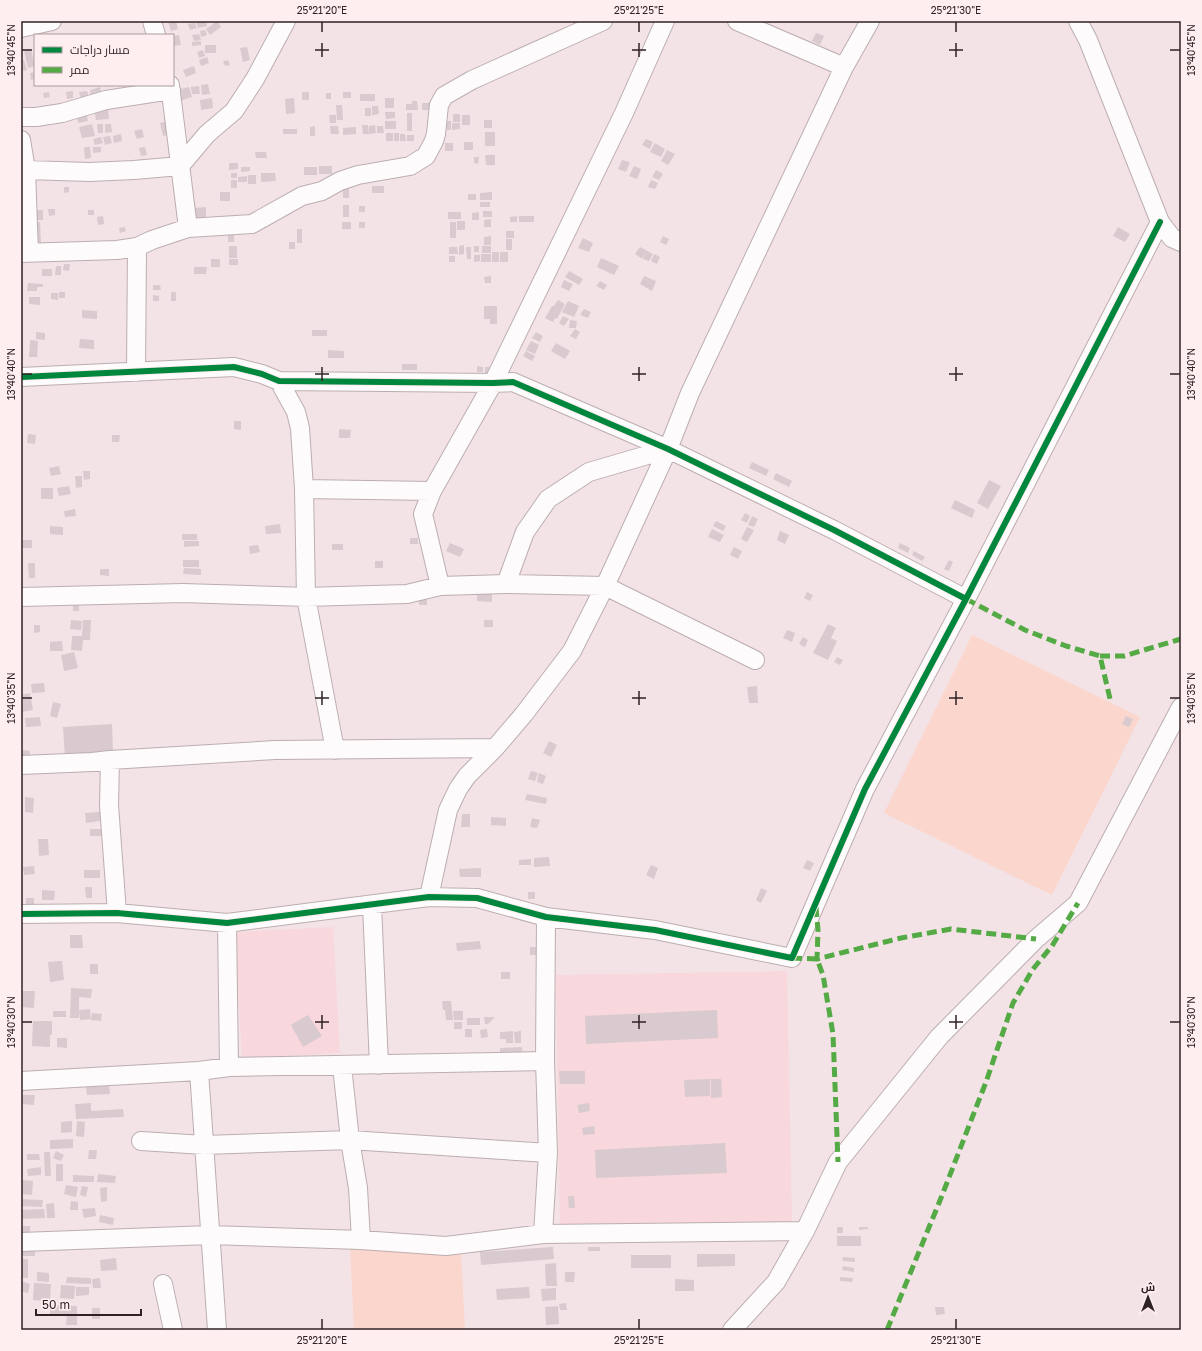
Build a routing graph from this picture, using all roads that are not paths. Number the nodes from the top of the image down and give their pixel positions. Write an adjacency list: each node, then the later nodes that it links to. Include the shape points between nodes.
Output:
1 (152, 21): 10 (street)
2 (286, 21): 15 (street, via 234,111 207,134)
3 (603, 21): 18 (street, via 472,80 444,96 439,105 434,141 426,156 410,166 358,175 340,181 322,191 302,196 252,224)
4 (665, 21): 25 (street, via 624,113)
5 (737, 21): 11 (street)
6 (870, 21): 11 (street)
7 (1078, 21): 17 (street, via 1088,40)
8 (43, 22): 9 (street)
9 (21, 28)
10 (156, 34)
11 (844, 67): 26 (street, via 690,393)
12 (170, 87): 13 (street, via 106,100 62,113); 15 (street)
13 (21, 117)
14 (21, 140): 16 (street)
15 (180, 166): 16 (street, via 89,172); 18 (street)
16 (26, 170): 21 (street)
17 (1160, 222): 19 (street, via 1172,238); 34 (street)
18 (188, 228): 20 (street)
19 (1181, 242)
20 (137, 247): 21 (street); 22 (street)
21 (25, 253)
22 (136, 372): 23 (street); 24 (street, via 234,367)
23 (21, 377)
24 (279, 381): 25 (street); 27 (street, via 296,412 300,428)
25 (492, 383): 26 (street, via 513,382); 28 (street)
26 (668, 449): 29 (street, via 589,472 548,499 525,532); 31 (street); 34 (street, via 834,530)
27 (304, 489): 28 (street); 32 (street)
28 (432, 491): 30 (street, via 423,514)
29 (506, 584): 30 (street); 31 (street)
30 (440, 586): 32 (street, via 407,594)
31 (605, 586): 35 (street); 37 (street, via 572,651)
32 (306, 596): 33 (street, via 183,593); 38 (street)
33 (21, 598)
34 (966, 599): 45 (street, via 865,789 792,958 655,930)
35 (755, 660)
36 (1181, 707): 57 (street, via 1078,903 1036,939 939,1037 838,1162)
37 (495, 748): 38 (street); 41 (street, via 467,776 448,810)
38 (335, 750): 39 (street, via 275,750)
39 (110, 760): 40 (street); 43 (street, via 109,805)
40 (21, 765)
41 (429, 897): 42 (street); 45 (street, via 478,898)
42 (372, 905): 46 (street); 48 (street)
43 (117, 913): 44 (street); 46 (street)
44 (21, 914)
45 (546, 917): 47 (street)
46 (227, 923): 50 (street)
47 (545, 1061): 48 (street); 56 (street)
48 (379, 1065): 49 (street)
49 (342, 1066): 50 (street); 53 (street)
50 (229, 1068): 51 (street)
51 (199, 1072): 52 (street); 55 (street)
52 (21, 1081)
53 (350, 1140): 55 (street); 56 (street); 60 (street, via 358,1188)
54 (141, 1142): 55 (street)
55 (204, 1144): 59 (street)
56 (548, 1153): 58 (street)
57 (805, 1231): 58 (street); 65 (street, via 776,1282)
58 (543, 1234): 60 (street, via 446,1246)
59 (210, 1235): 60 (street); 61 (street); 64 (street)
60 (361, 1240)
61 (21, 1242)
62 (162, 1284): 63 (street)
63 (173, 1330)
64 (217, 1330)
65 (732, 1330)

